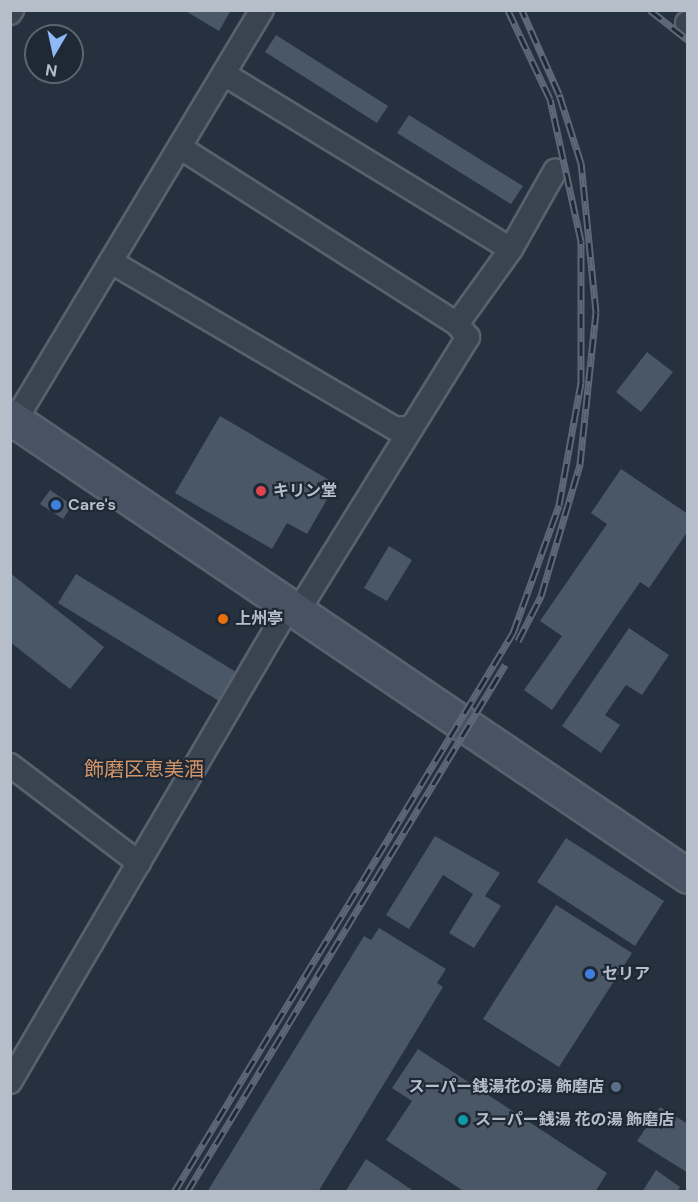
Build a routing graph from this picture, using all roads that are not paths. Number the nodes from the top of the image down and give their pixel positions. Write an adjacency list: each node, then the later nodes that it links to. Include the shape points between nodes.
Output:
1 (262, 10): 2 (street)
2 (225, 74): 3 (street); 5 (street)
3 (181, 148): 6 (street); 7 (street)
4 (555, 171): 5 (street)
5 (511, 249): 7 (street)
6 (113, 263): 8 (street); 9 (street, via 396,429)
7 (456, 324): 9 (street, via 468,337)
8 (12, 422): 10 (street)
9 (412, 427): 10 (street)
10 (293, 611): 12 (street); 13 (street)
11 (10, 765): 12 (street)
12 (139, 863): 14 (street)
13 (687, 876)
14 (10, 1082)

